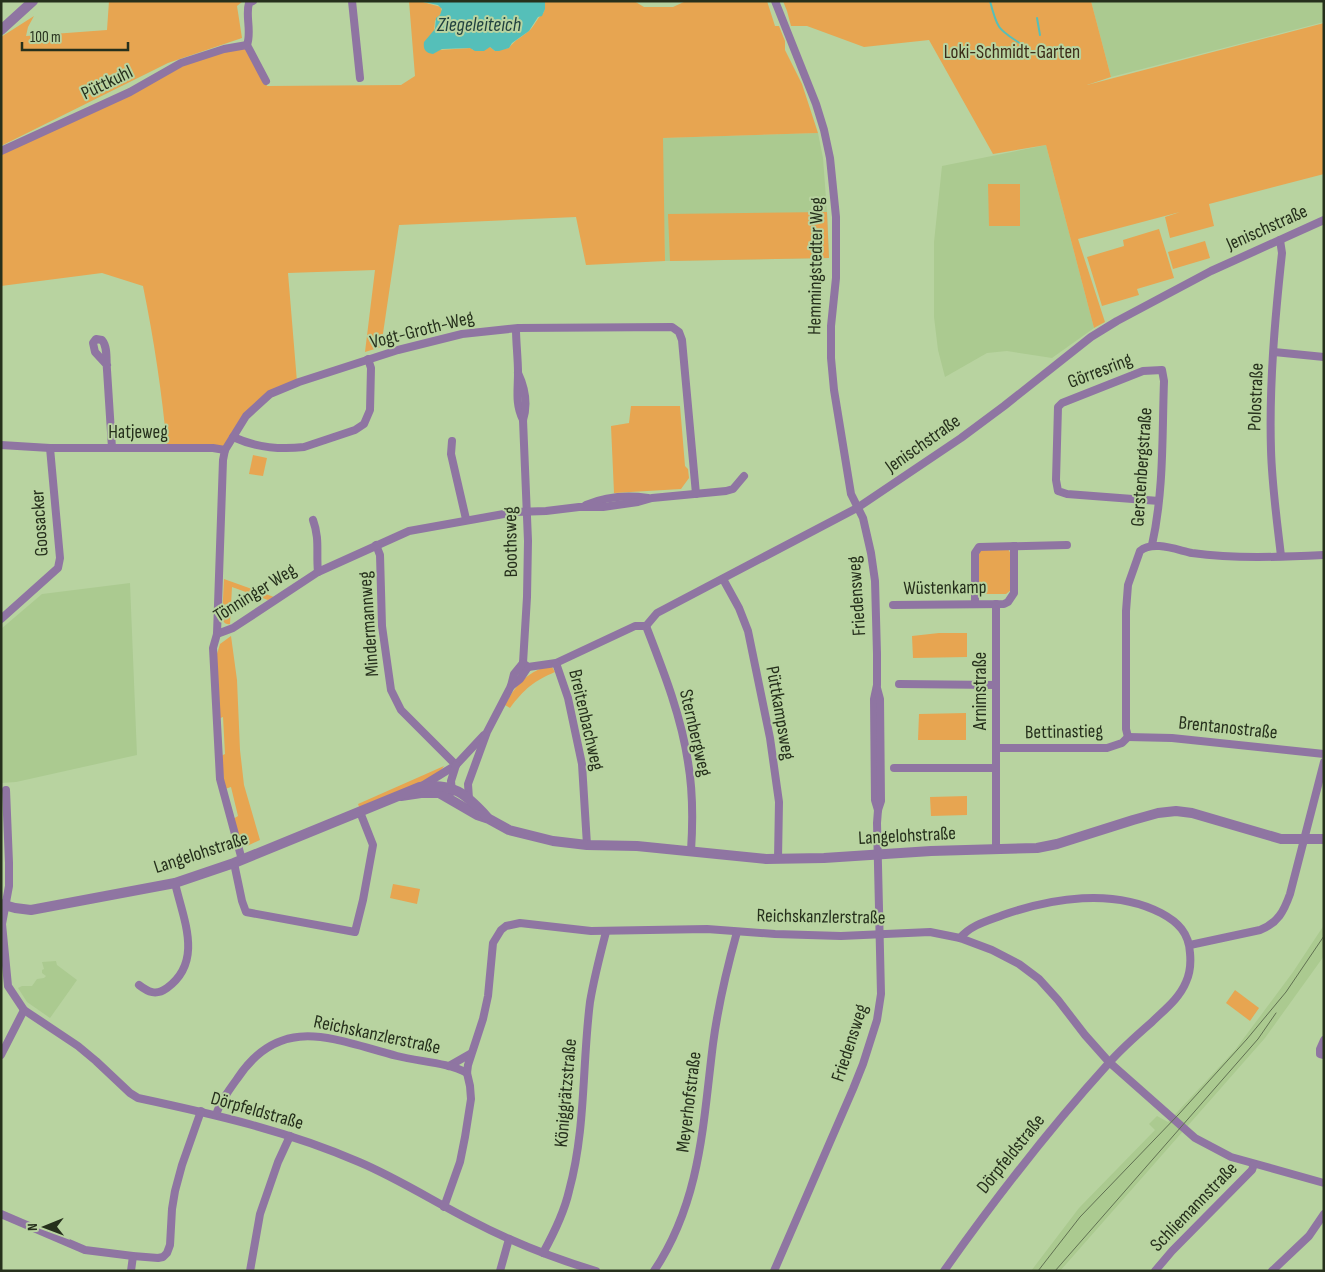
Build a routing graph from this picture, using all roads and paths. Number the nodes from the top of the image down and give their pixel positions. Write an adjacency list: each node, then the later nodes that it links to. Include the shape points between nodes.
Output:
1 (33, 1): 5 (street)
2 (254, 1): 8 (street, via 248,8 250,36)
3 (352, 1): 9 (street)
4 (775, 1): 29 (street, Hemmingstedter Weg, via 816,104 830,158 836,217 831,358 851,494)
5 (13, 21): 6 (street); 7 (street)
6 (1, 23)
7 (1, 30)
8 (247, 44): 10 (street); 11 (street, Püttkuhl, via 176,65 130,92)
9 (360, 78)
10 (266, 81)
11 (1, 151)
12 (1324, 220): 13 (street, Jenischstraße)
13 (1280, 240): 15 (street, Polostraße, via 1282,253); 29 (street, Jenischstraße, via 1211,271 1091,337 973,429)
14 (516, 329): 17 (street, Vogt-Groth-Weg, via 447,337); 27 (street, Vogt-Groth-Weg, via 676,329 682,340); 30 (street, Boothsweg, via 518,374 526,396 523,420)
15 (1274, 352): 16 (street); 38 (street, Polostraße, via 1271,449)
16 (1324, 357)
17 (368, 359): 20 (street, Vogt-Groth-Weg, via 270,394 246,416); 20 (street, via 371,368 370,410 360,427 296,448 255,446)
18 (107, 364): 24 (street)
19 (1162, 370): 28 (street, Gerstenbergstraße); 28 (street, Görresring, via 1144,371 1062,403 1058,407 1057,422 1058,491)
20 (233, 436): 25 (street, Vogt-Groth-Weg)
21 (452, 441): 31 (street, via 451,454)
22 (1, 446): 23 (street)
23 (50, 448): 24 (street, Hatjeweg); 44 (street, Goosacker, via 60,558 58,568)
24 (112, 448): 25 (street, Hatjeweg)
25 (225, 450): 46 (street, Vogt-Groth-Weg)
26 (744, 476): 27 (street, Tönninger Weg, via 733,488)
27 (696, 494): 30 (street, Tönninger Weg, via 603,507)
28 (1159, 501): 35 (street, Gerstenbergstraße)
29 (857, 508): 40 (street, Jenischstraße); 74 (street, Friedensweg, via 866,529 875,581 881,793)
30 (527, 511): 31 (street, Tönninger Weg); 48 (street, Boothsweg)
31 (466, 519): 33 (street, Tönninger Weg, via 409,531)
32 (313, 520): 39 (street, via 318,534)
33 (376, 545): 39 (street, Tönninger Weg); 56 (street, Mindermannweg, via 380,555 382,626 391,690 402,710)
34 (1067, 545): 36 (street)
35 (1152, 545): 38 (street, via 1194,553); 52 (street, Gerstenbergstraße, via 1140,551 1128,589 1125,705)
36 (1014, 546): 41 (street, via 982,546 976,550); 42 (street, via 1014,593 1008,602)
37 (1324, 555): 38 (street)
38 (1281, 556)
39 (318, 572): 46 (street, Tönninger Weg, via 234,628)
40 (723, 579): 45 (street, Jenischstraße, via 657,614); 75 (street, Püttkampsweg, via 748,631 770,738 779,802)
41 (975, 604): 42 (street, Wüstenkamp); 43 (street, Wüstenkamp)
42 (996, 604): 50 (street, Arnimstraße)
43 (893, 605)
44 (1, 620)
45 (646, 626): 47 (street, Jenischstraße, via 635,626); 73 (street, Sternbergweg, via 672,695 688,761 692,793)
46 (217, 634): 76 (street, Tönninger Weg, via 213,662 218,764)
47 (556, 663): 48 (street, Jenischstraße); 71 (street, Breitenbachweg, via 579,744)
48 (525, 665): 51 (street, via 514,674)
49 (900, 684): 50 (street)
50 (996, 684): 53 (street, Arnimstraße)
51 (487, 732): 56 (street); 59 (street)
52 (1128, 737): 53 (street, Bettinastieg, via 1122,743 1107,748); 54 (street, Brentanostraße, via 1172,738)
53 (997, 748): 58 (street, Arnimstraße)
54 (1324, 754)
55 (1324, 762): 69 (street)
56 (456, 765): 60 (street); 61 (street, via 451,778)
57 (894, 768): 58 (street)
58 (996, 768): 72 (street, Arnimstraße)
59 (469, 780): 61 (street); 65 (street)
60 (420, 787): 61 (street, Langelohstraße, via 435,785); 64 (street, Langelohstraße)
61 (452, 789): 63 (street); 65 (street, Langelohstraße); 66 (street)
62 (6, 790): 78 (street, via 9,886)
63 (439, 793): 64 (street, Langelohstraße); 66 (street, Langelohstraße)
64 (401, 796): 67 (street, Langelohstraße)
65 (469, 799): 68 (street, Langelohstraße)
66 (455, 802): 68 (street, Langelohstraße)
67 (360, 812): 76 (street, Langelohstraße); 76 (street, Tönninger Weg, via 373,845 354,932 246,912)
68 (489, 819): 71 (street, Langelohstraße, via 529,836)
69 (1304, 839): 70 (street, Langelohstraße); 72 (street, Langelohstraße, via 1275,837 1176,811 1133,820 1048,847); 84 (street, via 1288,901 1273,924 1260,930)
70 (1324, 839)
71 (587, 845): 73 (street, Langelohstraße)
72 (996, 849): 74 (street, Langelohstraße)
73 (691, 851): 75 (street, Langelohstraße)
74 (876, 855): 75 (street, Langelohstraße); 82 (street, Friedensweg)
75 (778, 859)
76 (238, 861): 77 (street, Langelohstraße)
77 (175, 883): 78 (street, Langelohstraße, via 31,910); 85 (street, via 188,937 185,964 173,982 160,992 152,993)
78 (3, 904): 79 (street, Dörpfeldstraße)
79 (2, 930): 86 (street, Dörpfeldstraße, via 8,986)
80 (606, 932): 81 (street, Reichskanzlerstraße, via 696,928); 88 (street, Reichskanzlerstraße, via 520,923 501,930 493,943 488,996); 103 (street, Königgrätzstraße, via 590,1003 574,1171 564,1208)
81 (737, 932): 82 (street, Reichskanzlerstraße, via 802,936); 109 (street, Meyerhofstraße, via 716,1027 697,1168 672,1241)
82 (880, 935): 83 (street, Reichskanzlerstraße, via 930,932); 110 (street, Friedensweg, via 881,1001 868,1049)
83 (960, 938): 84 (street, via 973,926 1020,909 1101,898 1139,903 1162,914 1178,924); 91 (street, Reichskanzlerstraße, via 1019,964 1039,979)
84 (1190, 945): 91 (street, Dörpfeldstraße, via 1188,977 1180,994)
85 (139, 985)
86 (24, 1010): 89 (street); 94 (street, Dörpfeldstraße, via 78,1046 133,1096)
87 (1324, 1040): 90 (street, via 1320,1049 1320,1054)
88 (470, 1054): 92 (street, Reichskanzlerstraße); 93 (street, Reichskanzlerstraße)
89 (1, 1055)
90 (1324, 1055)
91 (1109, 1062): 97 (street, Reichskanzlerstraße, via 1195,1138 1231,1157); 111 (street, Dörpfeldstraße, via 1002,1189)
92 (448, 1066): 93 (street, Reichskanzlerstraße); 95 (street, Reichskanzlerstraße, via 318,1036 290,1038 269,1046 252,1059 227,1093)
93 (467, 1073): 99 (street, via 470,1099 466,1137)
94 (201, 1111): 95 (street, Dörpfeldstraße); 104 (street, via 175,1191 167,1254 158,1258)
95 (216, 1115): 96 (street, Dörpfeldstraße)
96 (290, 1136): 99 (street, Dörpfeldstraße, via 360,1162); 106 (street, via 260,1214)
97 (1254, 1164): 98 (street, Reichskanzlerstraße); 112 (street, Schliemannstraße, via 1252,1170)
98 (1324, 1183)
99 (444, 1207): 102 (street, Dörpfeldstraße)
100 (1, 1214): 104 (street, via 85,1250)
101 (1324, 1214): 113 (street, via 1302,1244)
102 (509, 1239): 103 (street, Dörpfeldstraße); 107 (street)
103 (543, 1254): 108 (street, Dörpfeldstraße)
104 (133, 1256): 105 (street)
105 (131, 1271)
106 (250, 1271)
107 (500, 1271)
108 (596, 1271)
109 (654, 1271)
110 (774, 1271)
111 (944, 1271)
112 (1155, 1271)
113 (1272, 1271)

